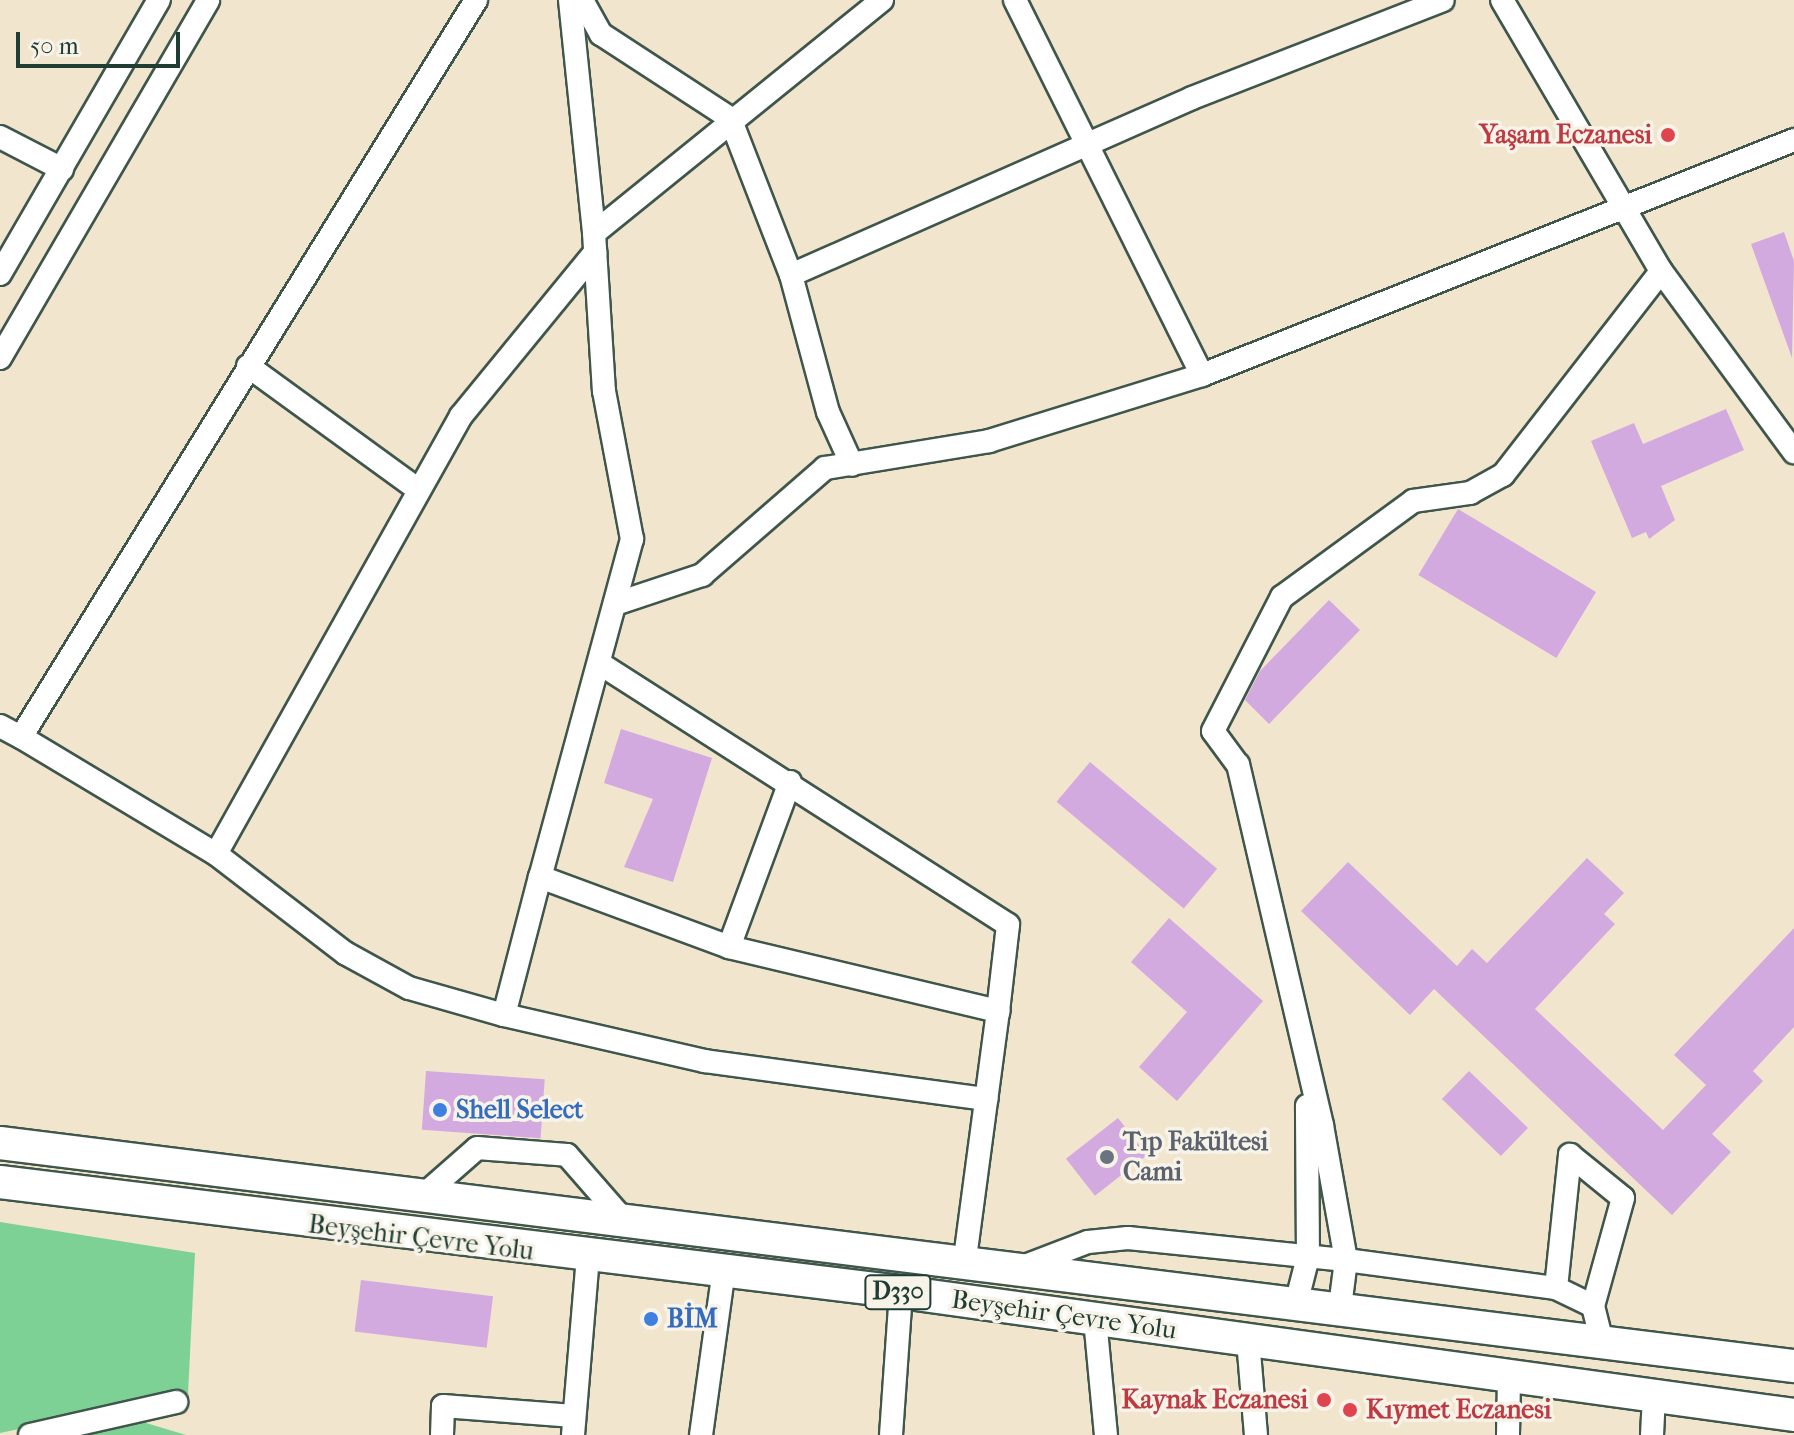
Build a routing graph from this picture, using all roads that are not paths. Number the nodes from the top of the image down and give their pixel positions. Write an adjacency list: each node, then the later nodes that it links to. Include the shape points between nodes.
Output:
1 (159, 0): 15 (street)
2 (208, 0): 21 (street)
3 (476, 0): 22 (street)
4 (570, 0): 17 (street)
5 (582, 0): 11 (street, via 601,34)
6 (882, 0): 10 (street)
7 (1015, 0): 14 (street)
8 (1443, 0): 14 (street)
9 (1502, 0): 16 (street)
10 (858, 8): 11 (street)
11 (730, 118): 17 (street); 20 (street)
12 (0, 137): 15 (street)
13 (1794, 140): 16 (street)
14 (1089, 145): 20 (street); 23 (street)
15 (62, 169): 19 (street)
16 (1630, 210): 18 (street); 23 (street)
17 (595, 242): 26 (street, via 461,416); 27 (street, via 604,391 632,539)
18 (1661, 271): 24 (street); 37 (street, via 1503,475 1470,493 1413,501 1282,597 1213,731 1238,765)
19 (0, 274)
20 (791, 275): 25 (street, via 828,412)
21 (0, 358)
22 (248, 366): 26 (street); 30 (street)
23 (1202, 375): 25 (street, via 989,441)
24 (1794, 452)
25 (852, 465): 27 (street, via 825,468 702,575)
26 (417, 489): 32 (street)
27 (618, 603): 28 (street)
28 (602, 665): 31 (street); 33 (street)
29 (0, 726): 30 (street)
30 (21, 737): 32 (street)
31 (790, 782): 34 (street); 35 (street, via 1008,925)
32 (216, 854): 36 (street, via 345,953 409,988)
33 (540, 877): 34 (street); 36 (street)
34 (729, 947): 35 (street)
35 (998, 1011): 38 (street)
36 (504, 1015): 38 (street, via 705,1061)
37 (1304, 1061): 43 (street); 46 (street)
38 (986, 1099): 45 (street)
39 (0, 1143): 41 (highway, Beyşehir Çevre Yolu / D330)
40 (0, 1182): 44 (highway, Beyşehir Çevre Yolu / D330)
41 (419, 1199): 42 (highway, Beyşehir Çevre Yolu / D330); 42 (street, via 477,1148 567,1155)
42 (628, 1226): 45 (highway, Beyşehir Çevre Yolu / D330)
43 (1308, 1257): 46 (street); 47 (street, via 1128,1238 1088,1242); 51 (street)
44 (588, 1258): 48 (highway, Beyşehir Çevre Yolu / D330); 62 (street)
45 (965, 1259): 47 (highway, Beyşehir Çevre Yolu / D330)
46 (1346, 1260): 49 (street); 53 (street)
47 (1025, 1266): 51 (highway, Beyşehir Çevre Yolu / D330)
48 (724, 1270): 50 (highway, Beyşehir Çevre Yolu / D330); 65 (street)
49 (1556, 1288): 52 (street); 52 (street, via 1570,1155 1623,1198)
50 (901, 1292): 54 (highway, Beyşehir Çevre Yolu / D330); 66 (street)
51 (1297, 1300): 53 (highway, Beyşehir Çevre Yolu / D330)
52 (1593, 1306): 56 (street)
53 (1340, 1307): 56 (highway, Beyşehir Çevre Yolu / D330)
54 (1095, 1319): 55 (highway, Beyşehir Çevre Yolu / D330); 67 (street)
55 (1248, 1340): 58 (highway, Beyşehir Çevre Yolu / D330); 68 (street)
56 (1602, 1342): 57 (highway, Beyşehir Çevre Yolu / D330)
57 (1794, 1366)
58 (1509, 1376): 59 (highway, Beyşehir Çevre Yolu / D330); 69 (street)
59 (1654, 1395): 61 (highway, Beyşehir Çevre Yolu / D330); 70 (street)
60 (176, 1402): 63 (street)
61 (1794, 1415)
62 (573, 1426): 64 (street, via 443,1406)
63 (30, 1435)
64 (442, 1435)
65 (701, 1435)
66 (891, 1435)
67 (1106, 1435)
68 (1256, 1435)
69 (1508, 1435)
70 (1652, 1435)

